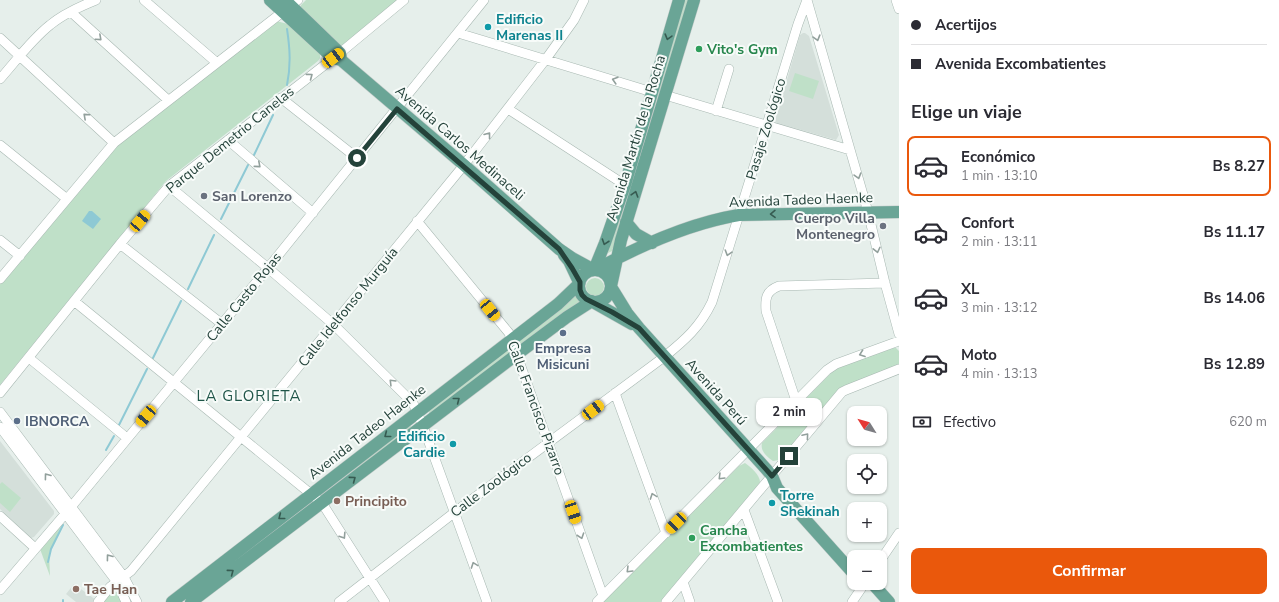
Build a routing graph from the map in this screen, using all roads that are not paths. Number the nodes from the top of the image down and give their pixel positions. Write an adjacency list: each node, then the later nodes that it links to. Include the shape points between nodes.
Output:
1 (96, 0): 13 (street)
2 (144, 0): 19 (street)
3 (270, 0): 11 (main road, Avenida Carlos Medinaceli)
4 (404, 0): 17 (street, Parque Demetrio Canelas)
5 (484, 0): 14 (street, Calle Casto Rojas)
6 (584, 0): 18 (street, Calle Idelfonso Murguía, via 574,20)
7 (680, 0): 22 (main road, Avenida Martín de la Rocha, one-way to 22)
8 (694, 0): 23 (main road, Avenida Martín de la Rocha)
9 (807, 0): 29 (street, Pasaje Zoológico); 33 (street, one-way to 33)
10 (896, 0): 12 (street)
11 (289, 5): 17 (main road, Avenida Carlos Medinaceli); 19 (street)
12 (899, 9)
13 (71, 12): 16 (street, via 39,34); 25 (street, one-way to 25)
14 (458, 33): 18 (street); 26 (street, Calle Casto Rojas)
15 (0, 38): 16 (street)
16 (20, 56): 21 (street); 31 (street, one-way to 16)
17 (338, 57): 24 (street, Parque Demetrio Canelas, one-way to 17); 26 (main road, Avenida Carlos Medinaceli)
18 (546, 60): 22 (street, one-way to 18); 27 (street, Calle Idelfonso Murguía)
19 (216, 62): 25 (street)
20 (729, 69): 28 (street)
21 (0, 79)
22 (652, 92): 36 (main road, Avenida Martín de la Rocha)
23 (665, 95): 28 (street); 44 (main road, Avenida Martín de la Rocha, one-way to 23)
24 (281, 98): 30 (street, Parque Demetrio Canelas); 34 (street)
25 (168, 100): 31 (street)
26 (397, 109): 34 (street, Calle Casto Rojas); 35 (main road, Avenida Carlos Medinaceli)
27 (508, 109): 35 (street, Calle Idelfonso Murguía, one-way to 27); 36 (street)
28 (716, 111): 29 (street)
29 (767, 126): 33 (street); 42 (street, Pasaje Zoológico)
30 (228, 140): 37 (street, Parque Demetrio Canelas); 41 (street, one-way to 41)
31 (114, 142): 38 (street)
32 (0, 145): 38 (street)
33 (850, 150): 39 (street, one-way to 39)
34 (357, 158): 41 (street, Calle Casto Rojas)
35 (464, 165): 43 (street, Calle Idelfonso Murguía); 48 (main road, Avenida Carlos Medinaceli)
36 (625, 185): 52 (main road, Avenida Martín de la Rocha, one-way to 52)
37 (168, 186): 47 (street, Parque Demetrio Canelas); 51 (street)
38 (67, 199): 49 (street)
39 (868, 212): 40 (main road, Avenida Tadeo Haenke); 42 (main road, Avenida Tadeo Haenke, one-way to 42); 55 (street, one-way to 55)
40 (899, 212)
41 (313, 213): 51 (street, Calle Casto Rojas)
42 (739, 215): 46 (main road, Avenida Tadeo Haenke, via 701,223); 66 (street, Pasaje Zoológico, one-way to 66, via 705,317 689,336)
43 (417, 221): 60 (street, Calle Idelfonso Murguía); 63 (street, Calle Francisco Pizarro, via 509,333)
44 (626, 222): 46 (main road, via 636,234); 50 (main road, Avenida Martín de la Rocha)
45 (0, 240): 49 (street)
46 (652, 243): 50 (main road, Avenida Tadeo Haenke)
47 (120, 244): 57 (street, Parque Demetrio Canelas); 59 (street)
48 (559, 249): 52 (main road, Avenida Carlos Medinaceli); 54 (main road, Avenida Carlos Medinaceli, via 569,261)
49 (20, 256): 53 (street)
50 (616, 258): 52 (main road, Avenida Tadeo Haenke); 56 (main road, Avenida Martín de la Rocha)
51 (268, 268): 59 (street, Calle Casto Rojas); 60 (street)
52 (594, 270): 54 (main road, via 584,274); 56 (main road, via 600,270 608,276)
53 (0, 279)
54 (579, 283): 58 (main road, via 582,295); 63 (main road, Avenida Tadeo Haenke, via 561,301)
55 (885, 283): 62 (street); 72 (street, via 779,286 767,295 766,311)
56 (611, 286): 58 (main road, via 603,300); 61 (main road, Avenida Perú)
57 (74, 301): 67 (street, Parque Demetrio Canelas); 69 (street)
58 (593, 302): 61 (main road, Avenida Perú); 65 (main road, Avenida Tadeo Haenke, via 567,317)
59 (222, 324): 69 (street, Calle Casto Rojas)
60 (334, 325): 73 (street, one-way to 60, via 413,403); 77 (street, Calle Idelfonso Murguía)
61 (639, 328): 66 (main road, Avenida Perú)
62 (899, 334)
63 (511, 340): 65 (street, Calle Francisco Pizarro); 73 (main road, Avenida Tadeo Haenke)
64 (899, 341): 72 (street, one-way to 72, via 831,367)
65 (516, 355): 75 (main road, Avenida Tadeo Haenke, one-way to 65); 79 (street, Calle Francisco Pizarro)
66 (664, 357): 71 (street, Calle Zoológico); 80 (main road, Avenida Perú)
67 (29, 358): 70 (street, Parque Demetrio Canelas); 78 (street)
68 (899, 369): 81 (street, one-way to 68, via 842,392)
69 (174, 382): 77 (street); 78 (street, Calle Casto Rojas)
70 (0, 393)
71 (616, 393): 79 (street, Calle Zoológico); 88 (street, one-way to 71)
72 (796, 401): 80 (street)
73 (418, 411): 75 (street); 82 (main road, Avenida Tadeo Haenke, one-way to 82)
74 (0, 412): 84 (street, one-way to 74)
75 (423, 426): 83 (main road, Avenida Tadeo Haenke, one-way to 75); 86 (street)
76 (0, 427): 84 (street)
77 (242, 437): 82 (street); 95 (street, Calle Idelfonso Murguía)
78 (128, 438): 84 (street, Calle Casto Rojas)
79 (548, 442): 86 (street, Calle Zoológico); 102 (street, Calle Francisco Pizarro, one-way to 102)
80 (748, 450): 81 (main road, Avenida Perú); 88 (street, one-way to 88)
81 (772, 476): 85 (street); 92 (main road, Avenida Perú, via 782,482); 93 (main road, Avenida Perú, via 777,488)
82 (311, 493): 83 (street); 101 (main road, Avenida Tadeo Haenke, one-way to 101)
83 (322, 503): 94 (street, one-way to 94); 101 (main road, Avenida Tadeo Haenke, one-way to 83)
84 (68, 510): 90 (street, Calle Casto Rojas); 95 (street)
85 (744, 510): 96 (street); 112 (street)
86 (455, 512): 94 (street, Calle Zoológico); 109 (street, one-way to 86)
87 (0, 516): 90 (street)
88 (666, 533): 102 (street, one-way to 102)
89 (899, 533): 91 (street)
90 (35, 548): 97 (street, Calle Casto Rojas)
91 (887, 551)
92 (847, 554)
93 (847, 566)
94 (371, 578): 107 (street, Calle Zoológico); 108 (street)
95 (120, 580): 103 (street, Calle Idelfonso Murguía, via 110,587); 104 (street); 105 (street)
96 (683, 582): 110 (street); 111 (street)
97 (0, 590)
98 (861, 590): 113 (street)
99 (870, 590): 114 (main road)
100 (874, 590): 115 (main road)
101 (197, 596): 106 (main road, Avenida Tadeo Haenke)
102 (600, 599)
103 (98, 602)
104 (126, 602)
105 (137, 602)
106 (172, 602)
107 (339, 602)
108 (385, 602)
109 (487, 602)
110 (666, 602)
111 (690, 602)
112 (778, 602)
113 (852, 602)
114 (878, 602)
115 (889, 602)

